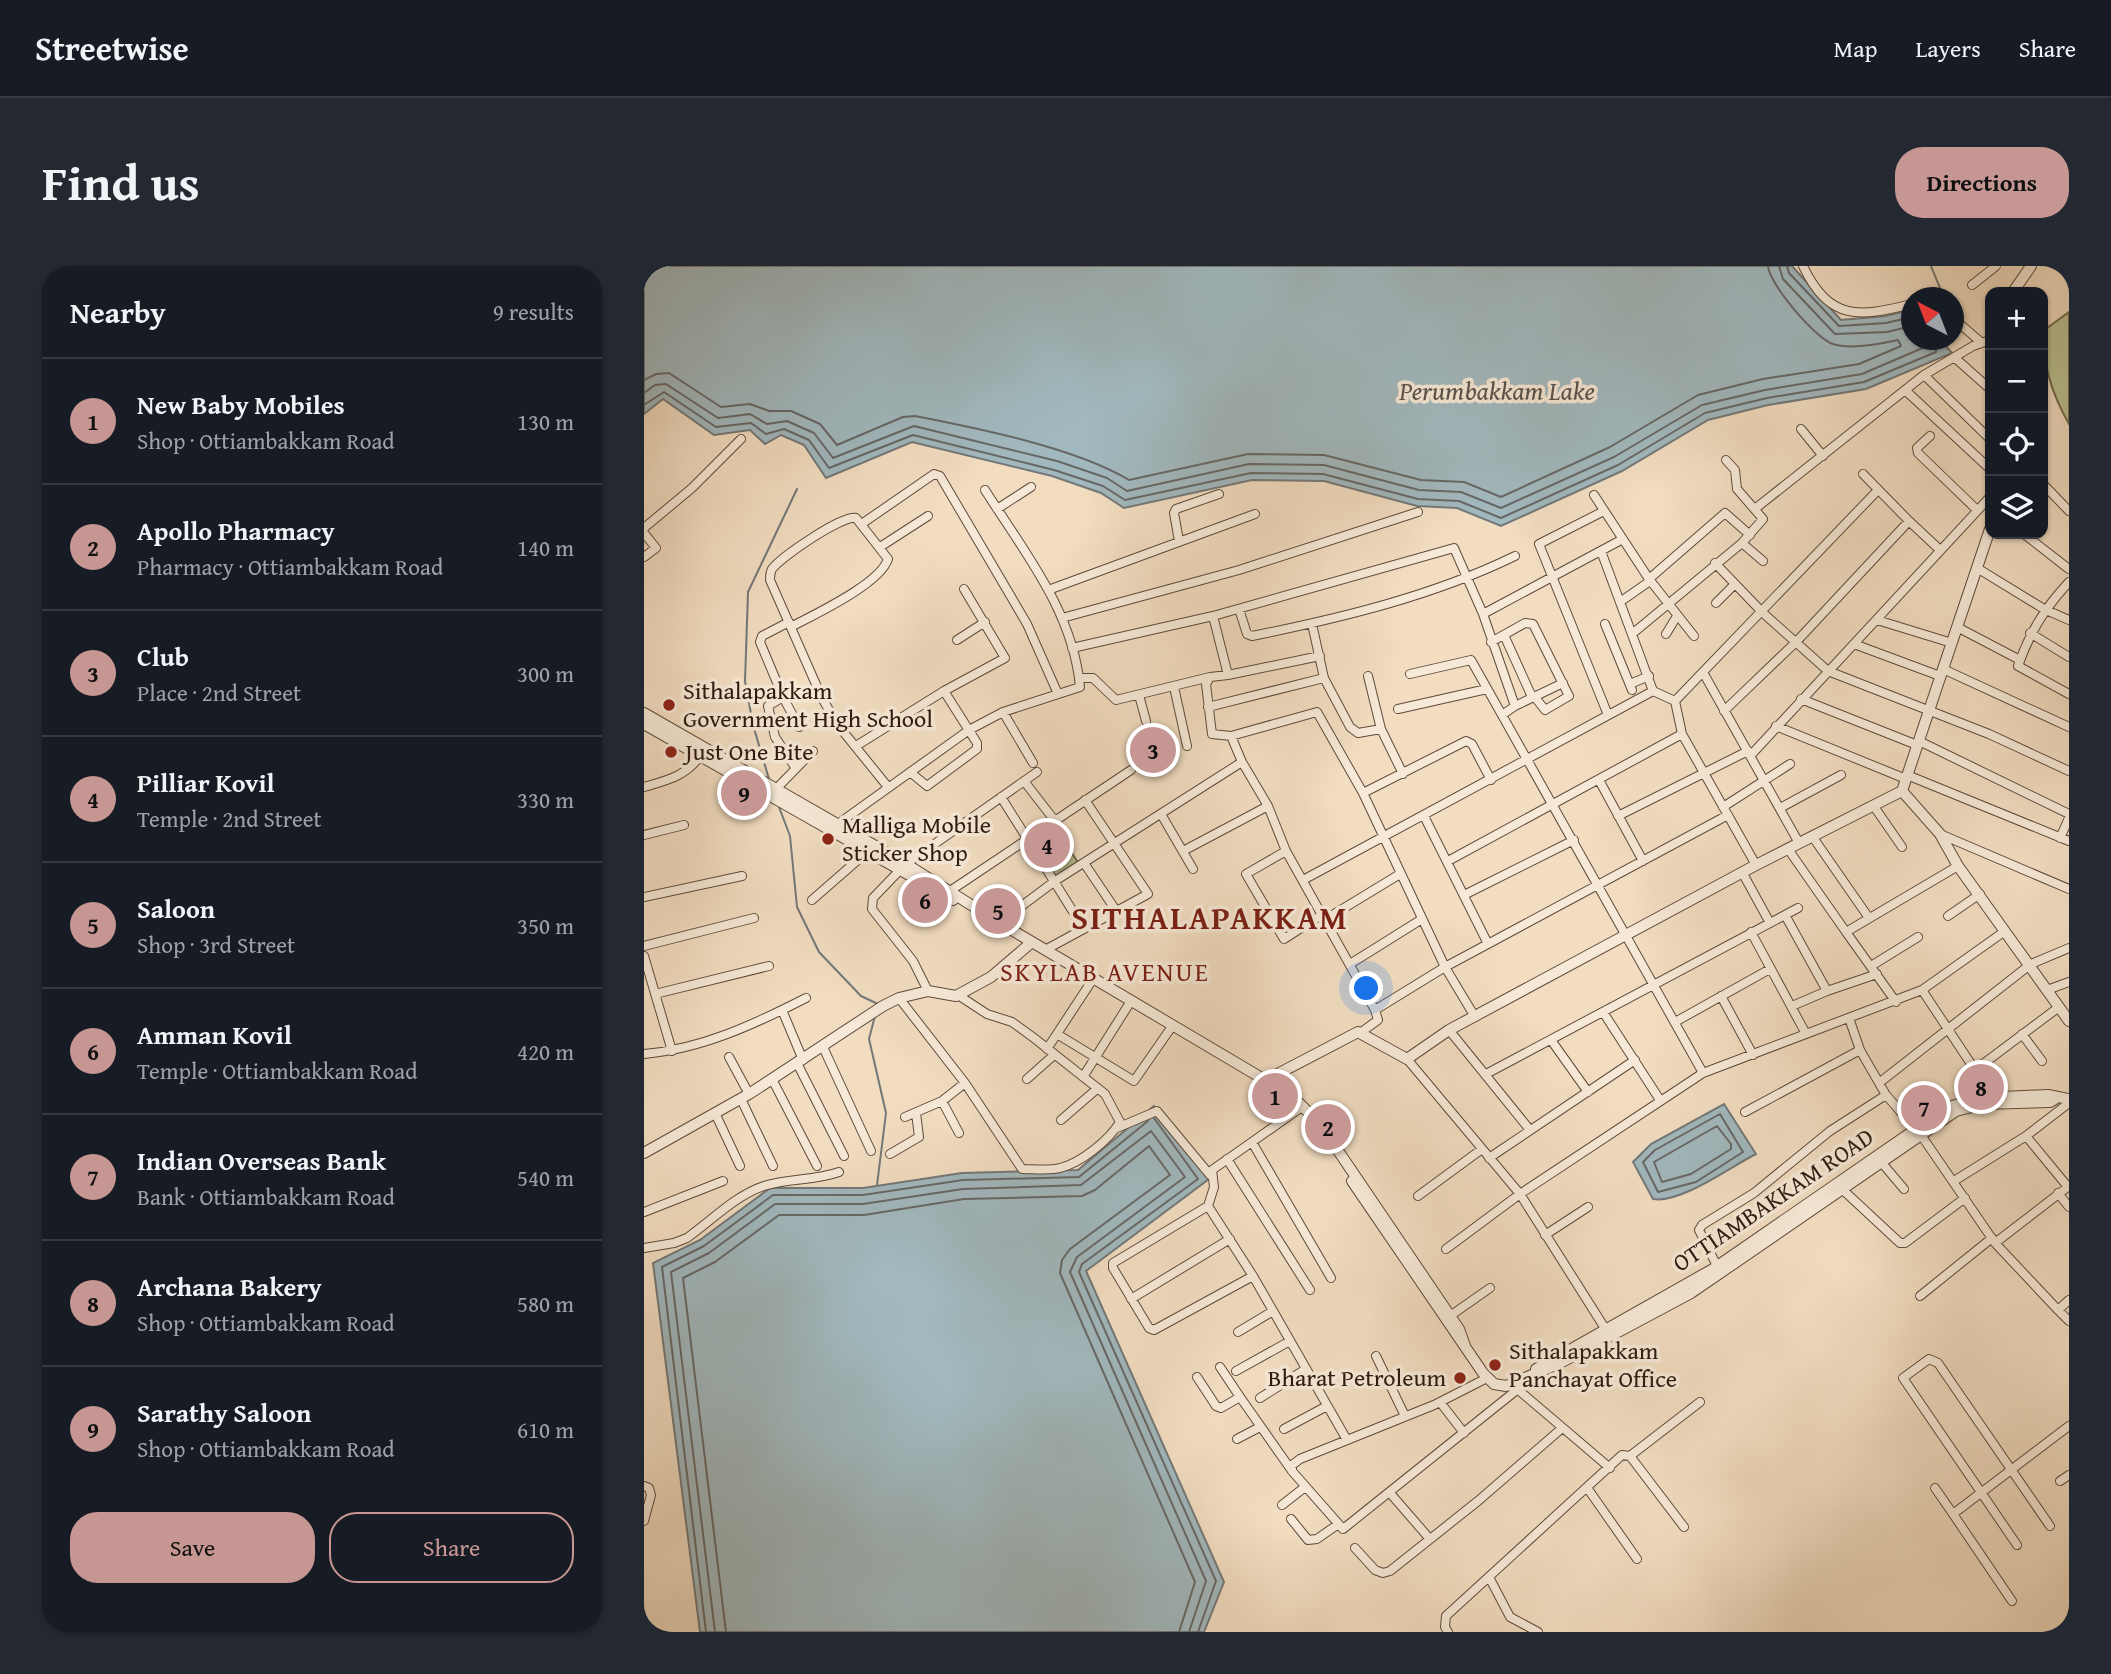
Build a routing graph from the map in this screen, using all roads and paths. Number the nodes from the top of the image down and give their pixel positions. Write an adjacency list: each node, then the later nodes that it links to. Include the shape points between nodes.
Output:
1 (1802, 266): 6 (street, via 1817,290 1849,313)
2 (1996, 266): 4 (street)
3 (2031, 266): 5 (street)
4 (1972, 285)
5 (2016, 287)
6 (1901, 306)
7 (1964, 326): 8 (street)
8 (1985, 340)
9 (1985, 342): 10 (street)
10 (1954, 357): 11 (street); 12 (street)
11 (1924, 375): 13 (street); 15 (street)
12 (1985, 385)
13 (1905, 390): 18 (street); 20 (street)
14 (1801, 429): 18 (street)
15 (1985, 434)
16 (1930, 436): 31 (street, via 1918,453)
17 (741, 439): 39 (street)
18 (1823, 456): 29 (street)
19 (1726, 460): 29 (street, via 1735,470 1737,489)
20 (1985, 463)
21 (1863, 474): 25 (street)
22 (1031, 487): 30 (street)
23 (2048, 489): 33 (street)
24 (985, 490): 30 (street)
25 (1878, 490): 37 (street); 67 (street)
26 (1219, 494): 44 (street, via 1176,509)
27 (1594, 495): 32 (street)
28 (1985, 502): 31 (street)
29 (1756, 508): 40 (street, via 1763,519)
30 (997, 509): 61 (street)
31 (1977, 510): 47 (street)
32 (1604, 511): 43 (street); 55 (street, via 1539,544)
33 (2069, 511)
34 (1418, 512): 71 (street, via 1213,578)
35 (1255, 514): 44 (street)
36 (928, 516): 46 (street)
37 (1909, 521): 47 (street); 85 (street)
38 (863, 523): 46 (street); 77 (street, via 849,517 839,520 773,568 770,580); 108 (street, via 934,474 940,476 1027,624)
39 (644, 530): 50 (street, via 656,548)
40 (1750, 535): 45 (street); 57 (street, via 1725,513)
41 (1987, 539): 53 (street)
42 (2030, 539): 54 (street)
43 (1622, 540): 48 (street); 57 (street)
44 (1178, 541): 61 (street)
45 (1742, 543): 51 (street); 52 (street)
46 (880, 547): 77 (street, via 888,559 886,567)
47 (1940, 550): 72 (street)
48 (1601, 551): 55 (street); 62 (street)
49 (1515, 556): 56 (street)
50 (644, 557)
51 (1763, 561)
52 (1715, 564): 59 (street); 64 (street)
53 (1977, 569): 66 (street); 78 (street)
54 (2069, 569)
55 (1553, 575): 68 (street); 123 (street)
56 (1469, 579): 65 (street, via 1451,547); 68 (street); 75 (street)
57 (1649, 580): 62 (street); 64 (street)
58 (2069, 582): 66 (street)
59 (1735, 584): 63 (street); 67 (street)
60 (964, 589): 74 (street)
61 (1051, 589): 71 (street)
62 (1620, 602): 80 (street)
63 (1716, 603)
64 (1667, 604): 70 (street); 80 (street)
65 (1239, 609): 69 (street); 75 (street, via 1247,634 1252,636)
66 (2044, 609): 73 (street); 79 (street)
67 (1763, 613): 85 (street); 96 (street)
68 (1483, 614): 86 (street)
69 (1213, 616): 89 (street); 97 (street)
70 (1676, 616): 81 (street); 83 (street)
71 (1062, 618): 89 (street)
72 (1877, 620): 87 (street); 88 (street)
73 (2069, 620)
74 (985, 622): 84 (street); 106 (street, via 1005,658)
75 (1312, 624): 90 (street)
76 (1605, 624): 99 (street, via 1631,687)
77 (790, 625): 111 (street, via 762,636 760,642); 134 (street, via 822,698)
78 (1957, 627): 87 (street); 92 (street)
79 (2030, 633): 91 (street); 92 (street)
80 (1632, 634): 99 (street)
81 (1666, 634)
82 (1504, 635): 86 (street); 103 (street, via 1525,623 1533,624); 112 (street)
83 (1694, 636)
84 (957, 640)
85 (1797, 641): 93 (street); 119 (street)
86 (1491, 642): 115 (street)
87 (1952, 643): 94 (street)
88 (1854, 644): 93 (street); 94 (street)
89 (1072, 649): 101 (street)
90 (1320, 656): 97 (street); 102 (street)
91 (2069, 657)
92 (2020, 660): 109 (street, via 2018,666)
93 (1828, 671): 113 (street); 118 (street)
94 (1942, 672): 118 (street); 128 (street)
95 (1410, 674): 105 (street, via 1471,660)
96 (1704, 674): 114 (street); 119 (street)
97 (1228, 675): 100 (street)
98 (1368, 676): 129 (street)
99 (1648, 676): 107 (street)
100 (1210, 677): 104 (street); 116 (street, via 1206,684)
101 (1079, 678): 108 (street, via 1080,687); 110 (street, via 1093,678 1116,701)
102 (1324, 678): 116 (street); 129 (street, via 1350,727 1358,733)
103 (1563, 683): 112 (street); 112 (street, via 1569,696 1545,710)
104 (1174, 687): 110 (street); 135 (street)
105 (1487, 690): 117 (street); 122 (street)
106 (944, 691): 130 (street); 134 (street)
107 (1653, 691): 114 (street); 123 (street)
108 (1058, 694): 120 (street)
109 (2069, 694)
110 (1139, 695): 124 (street)
111 (783, 696): 127 (street); 142 (street, via 768,706 775,737)
112 (1533, 696): 115 (street)
113 (1801, 699): 126 (street); 133 (street)
114 (1675, 701): 131 (street)
115 (1515, 706): 122 (street)
116 (1208, 707): 132 (street, via 1212,734)
117 (1398, 709)
118 (1929, 710): 133 (street); 144 (street)
119 (1724, 711): 137 (street)
120 (1003, 712): 130 (street); 153 (street, via 1035,768)
121 (644, 713): 155 (street)
122 (1502, 715): 139 (street)
123 (1608, 715): 139 (street)
124 (1146, 721)
125 (644, 724): 138 (street)
126 (1776, 726): 137 (street); 149 (street)
127 (799, 727)
128 (2069, 727)
129 (1381, 729): 147 (street)
130 (969, 730): 145 (street); 145 (street, via 977,743 973,755 933,783 924,785)
131 (1682, 734): 146 (street); 152 (street)
132 (1231, 736): 140 (street); 158 (street, via 1317,712)
133 (1918, 743): 149 (street); 170 (street)
134 (856, 746): 156 (street)
135 (1187, 746)
136 (813, 751): 142 (street)
137 (1749, 753): 146 (street); 150 (street)
138 (700, 756): 154 (street, via 674,779); 173 (street)
139 (1529, 759): 151 (street); 161 (street)
140 (1242, 762): 163 (street); 166 (street)
141 (1790, 764): 150 (street)
142 (795, 767): 155 (street)
143 (1131, 770): 160 (street)
144 (2069, 771)
145 (910, 772): 156 (street)
146 (1704, 773): 164 (street); 169 (street)
147 (1403, 775): 151 (street, via 1470,741); 158 (street)
148 (1841, 775): 165 (street)
149 (1907, 777): 157 (street); 178 (street)
150 (1764, 779): 164 (street); 165 (street)
151 (1491, 780): 168 (street)
152 (1599, 780): 161 (street); 169 (street)
153 (1024, 781): 159 (street); 171 (street)
154 (644, 786)
155 (776, 787): 173 (street)
156 (888, 787): 173 (street)
157 (1902, 791): 162 (street); 174 (street)
158 (1363, 793): 176 (street)
159 (1001, 797): 179 (street); 194 (street)
160 (1085, 800): 171 (street); 182 (street)
161 (1554, 804): 180 (street); 189 (street)
162 (1873, 805): 177 (street); 184 (street)
163 (1268, 806): 186 (street); 187 (street)
164 (1723, 807): 167 (street)
165 (1780, 808): 183 (street)
166 (1161, 814): 182 (street); 186 (street)
167 (1728, 815): 190 (street); 192 (street)
168 (1424, 816): 176 (street); 189 (street)
169 (1618, 816): 190 (street)
170 (2069, 816): 178 (street)
171 (1055, 821): 179 (street)
172 (684, 825): 175 (street)
173 (834, 827): 188 (street); 194 (street)
174 (1940, 834): 193 (street); 202 (street)
175 (644, 835)
176 (1384, 835): 197 (street); 199 (street)
177 (1812, 836): 183 (street); 214 (street)
178 (2060, 838): 181 (street)
179 (1028, 839): 200 (street); 203 (street)
180 (1574, 840): 201 (street); 205 (street)
181 (2069, 841)
182 (1115, 843): 191 (street); 209 (street, via 1148,894)
183 (1799, 843): 185 (street)
184 (1902, 847)
185 (1788, 849): 192 (street); 221 (street)
186 (1183, 851): 195 (street)
187 (1286, 851): 199 (street); 212 (street, via 1246,874 1258,896 1284,939)
188 (867, 852): 194 (street); 207 (street)
189 (1448, 861): 205 (street)
190 (1643, 861): 201 (street)
191 (1084, 863): 200 (street); 209 (street)
192 (1756, 865): 196 (street)
193 (1958, 866): 204 (street); 214 (street)
194 (903, 868): 203 (street); 216 (street); 243 (street, via 873,898 872,909 913,961)
195 (1193, 869)
196 (1742, 872): 217 (street); 222 (street)
197 (1400, 874): 212 (street); 215 (street)
198 (742, 876): 206 (street)
199 (1303, 880): 212 (street)
200 (1055, 881): 216 (street); 218 (street)
201 (1600, 885): 222 (street); 225 (street)
202 (2069, 889)
203 (950, 891): 216 (street)
204 (1980, 894): 211 (street); 219 (street)
205 (1464, 895): 225 (street)
206 (644, 897)
207 (812, 900)
208 (1798, 908): 210 (street)
209 (1117, 912): 218 (street)
210 (1785, 915): 217 (street); 240 (street)
211 (1948, 916)
212 (1324, 917): 230 (street)
213 (754, 918): 226 (street)
214 (1869, 918): 221 (street)
215 (1422, 919): 230 (street); 234 (street)
216 (997, 922): 224 (street)
217 (1770, 923): 220 (street)
218 (1084, 929): 228 (street)
219 (2005, 931): 231 (street); 241 (street)
220 (1751, 932): 235 (street); 239 (street)
221 (1846, 932): 233 (street)
222 (1625, 936): 239 (street); 256 (street)
223 (1918, 937): 233 (street)
224 (1032, 942): 228 (street); 245 (street, via 991,977)
225 (1488, 944): 234 (street)
226 (644, 946)
227 (2069, 948): 231 (street)
228 (1045, 950): 237 (street)
229 (644, 956): 244 (street)
230 (1350, 964): 254 (street)
231 (2031, 964): 242 (street); 262 (street)
232 (769, 966): 244 (street)
233 (1871, 966): 236 (street)
234 (1445, 967): 254 (street); 256 (street)
235 (1770, 969): 246 (street); 251 (street)
236 (1877, 974): 240 (street); 250 (street)
237 (1093, 979): 249 (street); 264 (street)
238 (2069, 982): 242 (street)
239 (1654, 985): 255 (street); 259 (street)
240 (1827, 990): 251 (street)
241 (1922, 990): 250 (street); 262 (street)
242 (2048, 990): 252 (street)
243 (928, 991): 245 (street); 248 (street)
244 (655, 994): 270 (street)
245 (958, 995): 271 (street, via 987,1014 1012,1022)
246 (1721, 996): 259 (street); 273 (street)
247 (806, 998): 253 (street)
248 (899, 998): 268 (street); 287 (street)
249 (1131, 1001): 260 (street); 275 (street)
250 (1896, 1002): 257 (street)
251 (1792, 1006): 265 (street)
252 (2059, 1007): 258 (street); 266 (street)
253 (782, 1010): 270 (street, via 737,1032); 278 (street)
254 (1375, 1010): 263 (street, via 1378,1020)
255 (1603, 1012): 267 (street); 277 (street)
256 (1475, 1017): 261 (street)
257 (1849, 1018): 265 (street); 269 (street)
258 (2069, 1021)
259 (1675, 1022): 281 (street)
260 (1173, 1025): 275 (street, via 1135,1081); 286 (street)
261 (1449, 1030): 276 (street); 282 (street)
262 (1947, 1032): 280 (street); 288 (street)
263 (1360, 1033): 276 (street); 286 (street)
264 (1057, 1034): 271 (street); 275 (street)
265 (1806, 1034): 273 (street)
266 (2022, 1034): 279 (street); 280 (street)
267 (1550, 1040): 282 (street); 290 (street)
268 (823, 1047): 278 (street); 310 (street)
269 (1860, 1049): 288 (street); 298 (street)
270 (672, 1051): 272 (street)
271 (1051, 1052): 283 (street); 285 (street)
272 (644, 1054)
273 (1753, 1055): 281 (street)
274 (729, 1057): 292 (street)
275 (1094, 1058): 283 (street)
276 (1407, 1059): 309 (street)
277 (1635, 1060): 290 (street); 293 (street)
278 (800, 1061): 284 (street); 313 (street)
279 (2042, 1061)
280 (1975, 1070): 296 (street)
281 (1703, 1073): 293 (street)
282 (1486, 1074): 304 (street)
283 (1083, 1077): 289 (street)
284 (772, 1079): 292 (street); 319 (street)
285 (1027, 1079)
286 (1266, 1080): 297 (street); 350 (street, via 1292,1096 1320,1124)
287 (965, 1083): 294 (street); 303 (street, via 1021,1169 1060,1168 1084,1156)
288 (1879, 1083): 291 (street)
289 (1098, 1088): 302 (street); 303 (street, via 1116,1113 1120,1122)
290 (1588, 1092): 304 (street)
291 (1886, 1095): 305 (street); 340 (street, via 1830,1131 1754,1193 1702,1225 1699,1230)
292 (745, 1096): 299 (street); 318 (street)
293 (1660, 1100): 328 (street)
294 (942, 1101): 300 (street); 306 (street)
295 (2069, 1101): 296 (street, OTTIAMBAKKAM ROAD); 307 (street)
296 (1977, 1102): 305 (street, OTTIAMBAKKAM ROAD)
297 (1299, 1110): 308 (street); 355 (street)
298 (1745, 1112)
299 (715, 1113): 311 (street); 317 (street)
300 (916, 1113): 301 (street); 312 (street, via 919,1137)
301 (905, 1117)
302 (1061, 1121)
303 (1116, 1128): 321 (street, via 1157,1111)
304 (1531, 1130): 314 (street)
305 (1918, 1132): 316 (street, OTTIAMBAKKAM ROAD); 323 (street); 340 (street, OTTIAMBAKKAM ROAD)
306 (959, 1133)
307 (2026, 1136): 323 (street); 324 (street)
308 (1252, 1142): 315 (street); 342 (street)
309 (1482, 1149): 314 (street); 329 (street)
310 (871, 1151)
311 (644, 1153)
312 (890, 1154)
313 (844, 1156)
314 (1489, 1158): 328 (street)
315 (1227, 1159): 321 (street); 344 (street)
316 (1882, 1163): 325 (street); 326 (street, OTTIAMBAKKAM ROAD)
317 (740, 1166)
318 (773, 1166)
319 (817, 1166)
320 (839, 1172): 338 (street, via 760,1187 687,1238)
321 (1210, 1175): 331 (street, via 1214,1183)
322 (723, 1181): 334 (street)
323 (1954, 1181): 330 (street)
324 (2069, 1187): 327 (street)
325 (1904, 1189)
326 (1843, 1190): 330 (street, via 1900,1243); 362 (street, OTTIAMBAKKAM ROAD, via 1682,1299)
327 (2058, 1193): 332 (street); 337 (street)
328 (1520, 1194): 335 (street); 339 (street)
329 (1418, 1196)
330 (1965, 1198): 337 (street)
331 (1208, 1206): 336 (street); 346 (street, via 1113,1263)
332 (2069, 1206)
333 (1588, 1207): 335 (street)
334 (644, 1212)
335 (1545, 1235): 352 (street)
336 (1230, 1239): 341 (street); 346 (street)
337 (1994, 1241): 345 (street); 348 (street)
338 (644, 1248)
339 (1446, 1249)
340 (1717, 1266): 352 (street, OTTIAMBAKKAM ROAD)
341 (1253, 1276): 346 (street, via 1154,1330); 349 (street)
342 (1331, 1278)
343 (1490, 1288): 350 (street)
344 (1310, 1290)
345 (1920, 1296)
346 (1131, 1299)
347 (2069, 1300): 348 (street)
348 (2058, 1310): 351 (street)
349 (1273, 1311): 353 (street); 354 (street)
350 (1450, 1316): 355 (street)
351 (2069, 1321)
352 (1606, 1329): 362 (street, OTTIAMBAKKAM ROAD)
353 (1238, 1332)
354 (1290, 1341): 358 (street); 359 (street)
355 (1465, 1346): 361 (street)
356 (1376, 1356): 369 (street)
357 (1220, 1367): 364 (street)
358 (1306, 1368): 365 (street); 368 (street)
359 (1236, 1371)
360 (1197, 1377): 364 (street, via 1218,1409)
361 (1487, 1378): 363 (street, via 1500,1386); 366 (street)
362 (1524, 1378): 363 (street, OTTIAMBAKKAM ROAD)
363 (1515, 1387): 373 (street); 374 (street)
364 (1240, 1397): 371 (street)
365 (1260, 1398)
366 (1440, 1402): 369 (street); 374 (street)
367 (1700, 1402): 377 (street)
368 (1327, 1406): 372 (street); 376 (street)
369 (1405, 1416): 376 (street)
370 (2069, 1426): 379 (street)
371 (1261, 1427): 375 (street); 380 (street)
372 (1284, 1429)
373 (1561, 1429): 378 (street); 396 (street)
374 (1464, 1433): 387 (street)
375 (1237, 1439)
376 (1347, 1440): 380 (street, via 1300,1459)
377 (1630, 1456): 378 (street, via 1622,1455); 395 (street)
378 (1609, 1468): 386 (street)
379 (2009, 1470): 388 (street); 388 (street, via 1933,1358 1903,1378); 394 (street)
380 (1292, 1471): 384 (street)
381 (2069, 1475): 382 (street)
382 (2060, 1481)
383 (644, 1486): 392 (street, via 651,1495)
384 (1305, 1487): 389 (street); 393 (street)
385 (1935, 1488): 390 (street)
386 (1588, 1489): 399 (street); 400 (street)
387 (1390, 1493): 393 (street, via 1350,1526 1343,1529); 396 (street)
388 (1979, 1493): 390 (street); 397 (street)
389 (1282, 1505)
390 (1953, 1514): 401 (street)
391 (1291, 1519): 393 (street, via 1308,1540)
392 (644, 1521)
393 (1337, 1525)
394 (2050, 1525)
395 (1684, 1527)
396 (1429, 1538): 398 (street, via 1383,1573)
397 (2017, 1545)
398 (1355, 1548)
399 (1637, 1559)
400 (1489, 1577): 402 (street, via 1446,1616); 403 (street, via 1510,1617)
401 (2012, 1601)
402 (1448, 1632)
403 (1538, 1632)

